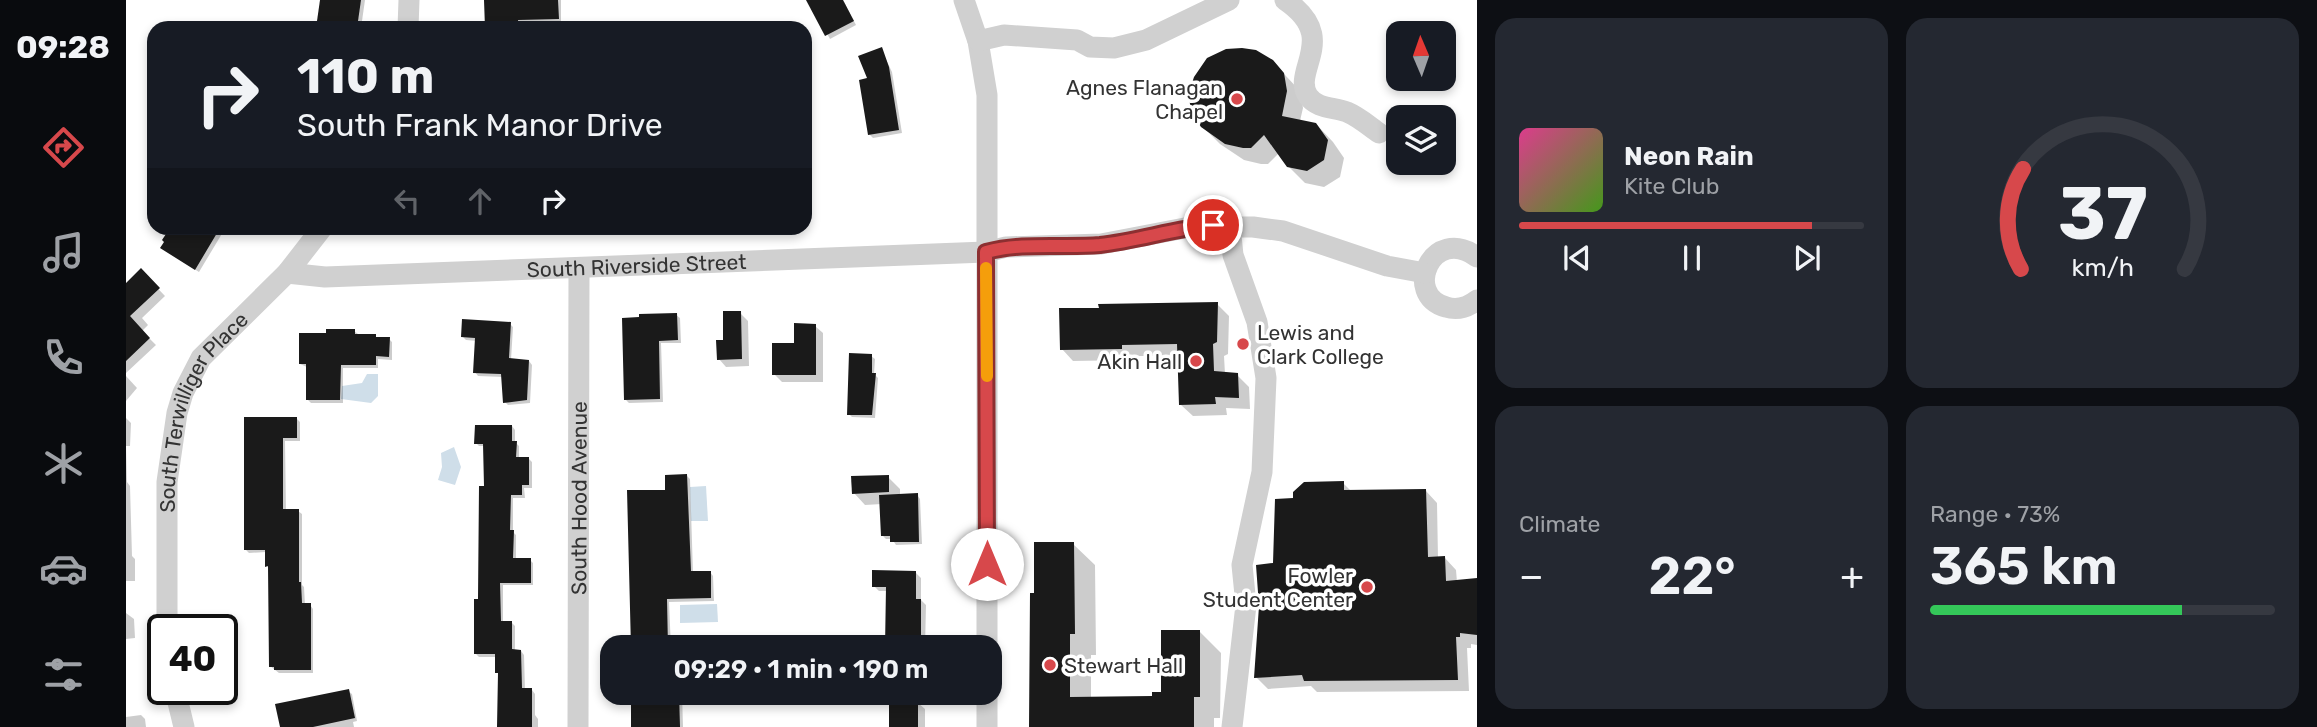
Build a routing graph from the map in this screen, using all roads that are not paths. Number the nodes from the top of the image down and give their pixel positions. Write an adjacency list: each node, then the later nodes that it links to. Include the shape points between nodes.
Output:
1 (409, 0): 5 (street)
2 (964, 0): 6 (street)
3 (1229, 0): 6 (street, via 1146,40 1114,48 1090,47 1077,40 1004,35)
4 (1285, 0): 7 (street, via 1310,27 1313,49 1305,86 1308,96 1318,105 1356,117)
5 (408, 21)
6 (978, 41): 10 (street, via 987,95)
7 (1379, 133)
8 (1230, 226): 10 (street, South Riverside Street, via 1190,227 1101,244 1006,247); 14 (street, South Riverside Street, via 1283,230 1388,266); 23 (street, via 1233,255 1257,322 1266,378 1262,472 1242,565 1247,605)
9 (317, 235): 13 (street, South Terwilliger Place)
10 (986, 252): 12 (street, South Riverside Street); 17 (street)
11 (1477, 257): 14 (street, via 1461,248 1442,251)
12 (579, 268): 13 (street, South Riverside Street, via 325,277); 21 (street, South Hood Avenue)
13 (287, 273): 16 (street, South Terwilliger Place, via 213,345 183,393 167,482)
14 (1424, 273): 15 (street, via 1427,292 1440,305 1459,309)
15 (1477, 300)
16 (167, 614)
17 (987, 635)
18 (179, 705): 20 (street)
19 (987, 705): 22 (street)
20 (184, 727)
21 (578, 727)
22 (987, 727)
23 (1232, 727)

